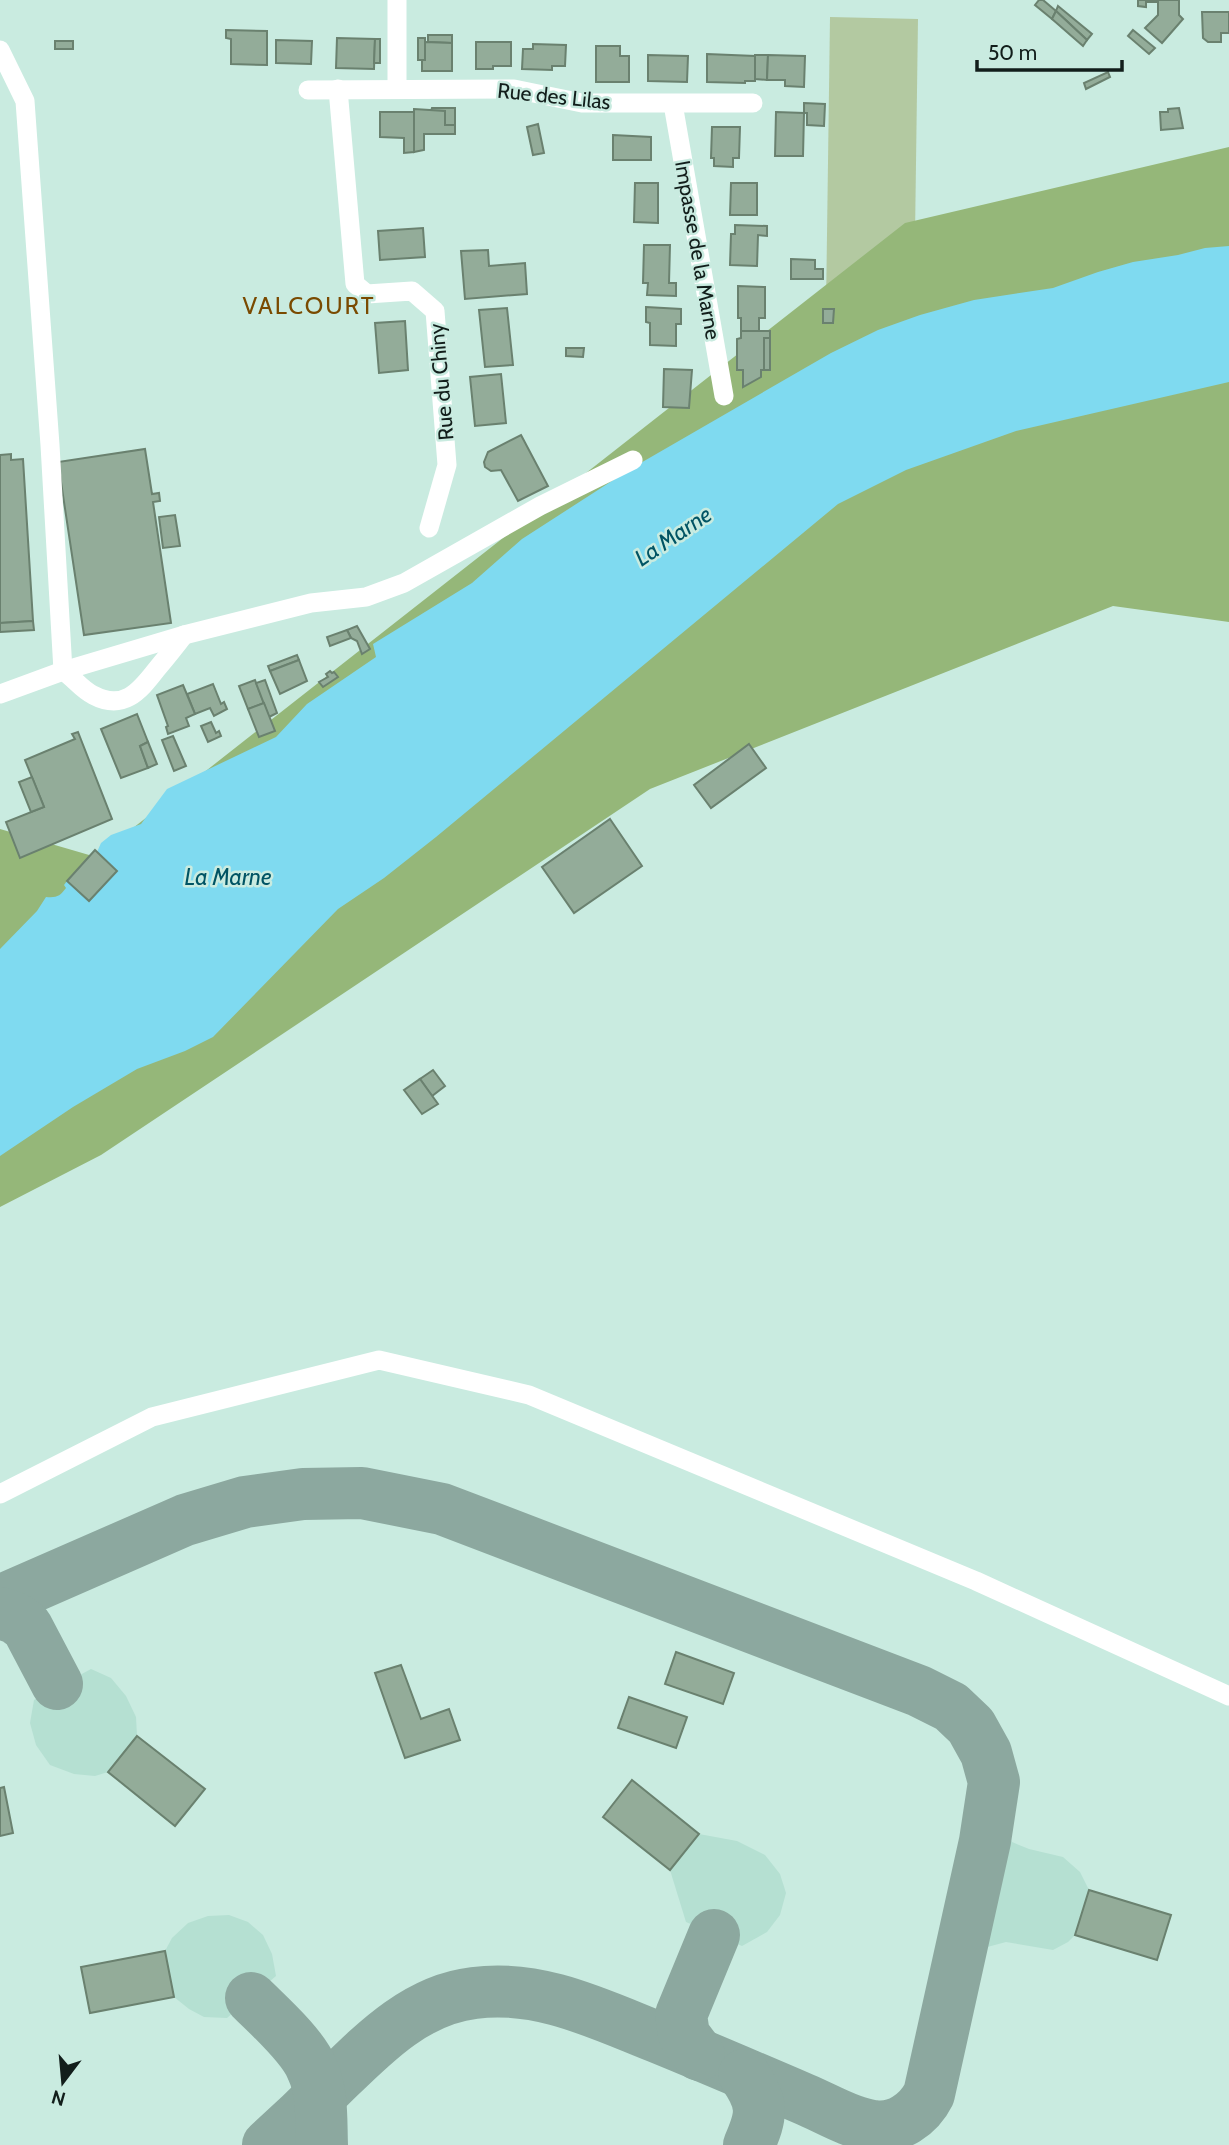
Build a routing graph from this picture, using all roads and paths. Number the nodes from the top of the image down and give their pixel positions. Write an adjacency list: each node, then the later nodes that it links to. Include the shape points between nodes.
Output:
1 (397, 0): 4 (street)
2 (0, 50): 12 (street, via 25,101)
3 (338, 89): 4 (street, Rue des Lilas); 5 (street, Rue des Lilas); 10 (street, Rue du Chiny, via 355,284 367,294 412,291 435,310 447,465)
4 (397, 89): 7 (street, Rue des Lilas, via 514,89 582,103)
5 (308, 90)
6 (753, 103): 7 (street, Rue des Lilas)
7 (673, 104): 8 (street, Impasse de la Marne)
8 (724, 396)
9 (634, 460): 11 (street, via 540,506 404,583 366,597 311,603)
10 (429, 528)
11 (184, 635): 12 (street); 12 (street, via 144,686 124,699 93,696)
12 (63, 671): 13 (street)
13 (0, 694)
14 (0, 1494): 15 (street, via 152,1417 379,1360 529,1395 976,1581)
15 (1229, 1696)

